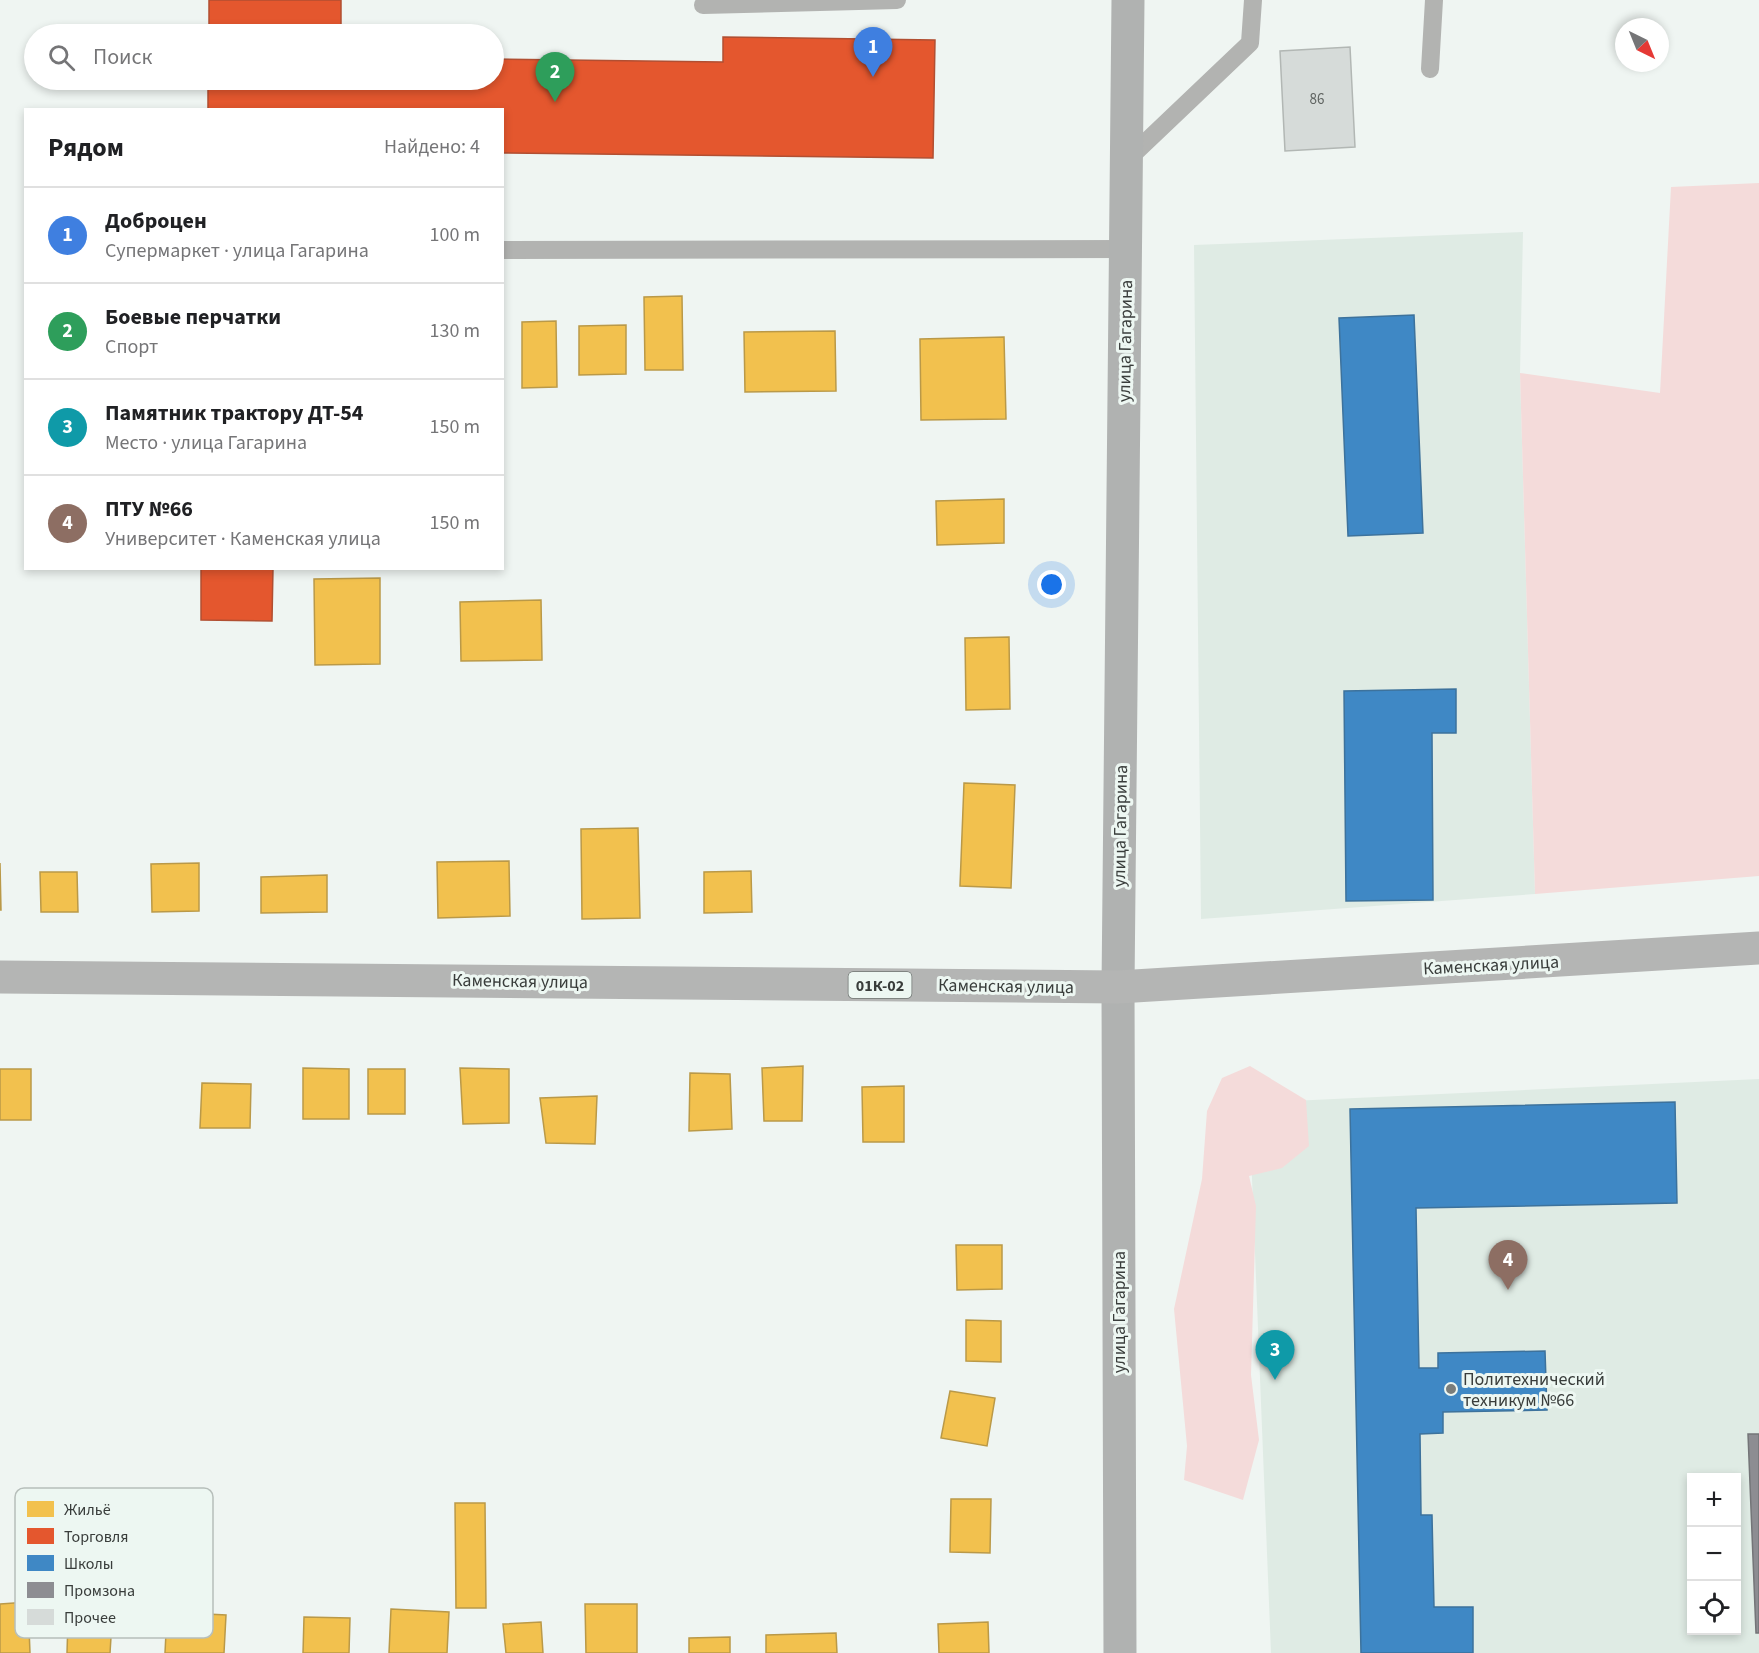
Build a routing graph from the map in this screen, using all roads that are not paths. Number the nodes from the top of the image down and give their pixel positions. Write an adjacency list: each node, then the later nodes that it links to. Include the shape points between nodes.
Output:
1 (897, 0): 5 (lane)
2 (1128, 0): 7 (street, улица Гагарина)
3 (1253, 0): 7 (lane, via 1250,43)
4 (1434, 0): 6 (lane)
5 (703, 6)
6 (1430, 69)
7 (1126, 161): 8 (street, улица Гагарина)
8 (1125, 249): 9 (lane); 12 (street, улица Гагарина)
9 (504, 250)
10 (1759, 948): 12 (main road, Каменская улица / 01К-02)
11 (0, 976): 12 (main road, Каменская улица / 01К-02)
12 (1118, 987): 13 (street, улица Гагарина)
13 (1120, 1653)

